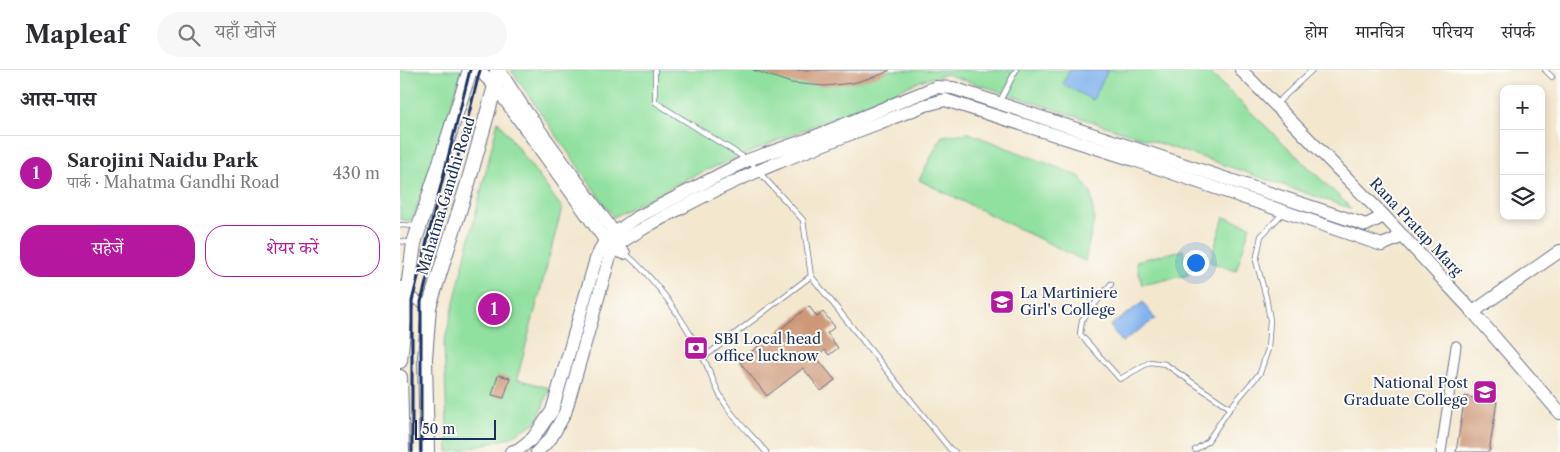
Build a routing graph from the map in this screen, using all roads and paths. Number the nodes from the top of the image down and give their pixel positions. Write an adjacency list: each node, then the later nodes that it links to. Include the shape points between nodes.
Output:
1 (470, 70): 19 (main road, Mahatma Gandhi Road)
2 (479, 70): 10 (street)
3 (498, 70): 10 (main road, Mahatma Gandhi Road); 22 (street)
4 (656, 70): 14 (lane, via 655,102)
5 (1016, 70): 11 (lane)
6 (1241, 70): 12 (street, Rana Pratap Marg)
7 (1312, 70): 12 (lane)
8 (1544, 70): 9 (lane)
9 (1552, 77)
10 (495, 86): 22 (street); 27 (main road, Mahatma Gandhi Road)
11 (999, 103): 13 (lane); 14 (street, via 953,88 936,87); 17 (street, via 1366,225)
12 (1275, 105): 17 (street, Rana Pratap Marg)
13 (993, 116): 15 (street, via 945,100 926,104); 16 (street)
14 (748, 160): 15 (lane); 22 (street, via 636,218)
15 (758, 170): 22 (street); 24 (lane, via 803,220)
16 (1284, 212): 20 (street, via 1382,245); 33 (lane, via 1261,236 1256,261 1270,320 1268,349 1260,373)
17 (1384, 216): 20 (street, Rana Pratap Marg)
18 (400, 225): 19 (lane)
19 (419, 226): 21 (main road, Mahatma Gandhi Road)
20 (1402, 236): 28 (street, Rana Pratap Marg)
21 (407, 242): 26 (main road, Mahatma Gandhi Road)
22 (615, 243): 30 (lane, via 666,296); 38 (street, via 596,259 552,411 533,438); 39 (street, via 565,413 551,438)
23 (1560, 251): 28 (street)
24 (811, 276): 30 (lane); 41 (lane, via 950,450)
25 (1111, 284): 33 (lane, via 1082,320 1080,334 1120,379 1150,362 1165,364)
26 (402, 288): 27 (street); 31 (main road, Mahatma Gandhi Road)
27 (429, 307): 37 (main road, Mahatma Gandhi Road, via 426,358)
28 (1473, 312): 34 (street, Rana Pratap Marg)
29 (1456, 346): 42 (street)
30 (703, 358): 40 (lane, via 725,404)
31 (400, 362)
32 (400, 377): 36 (main road)
33 (1230, 408): 35 (lane, via 1206,442)
34 (1560, 412)
35 (1195, 450)
36 (402, 452)
37 (428, 452)
38 (511, 452)
39 (537, 452)
40 (766, 452)
41 (956, 452)
42 (1441, 452)

